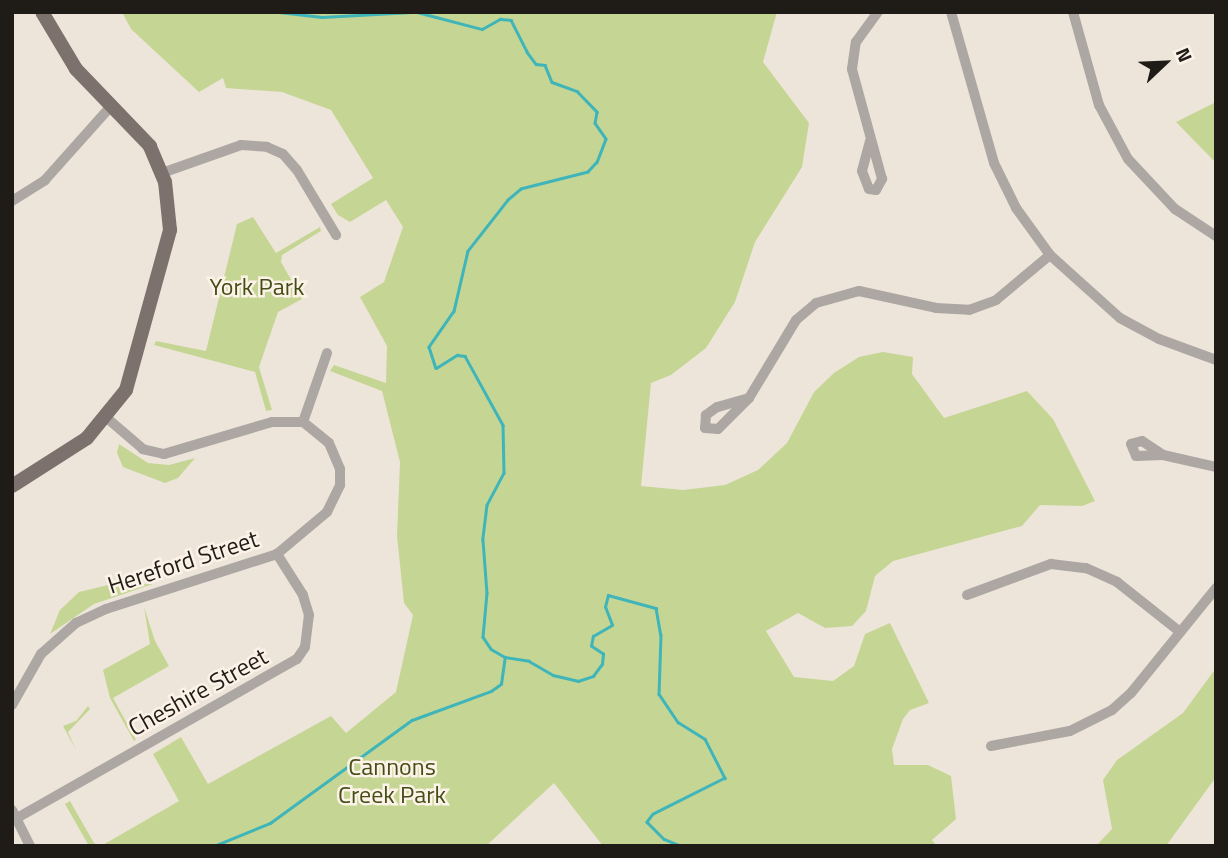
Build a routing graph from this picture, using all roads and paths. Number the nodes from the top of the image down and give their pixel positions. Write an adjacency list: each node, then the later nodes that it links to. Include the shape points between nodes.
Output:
1 (41, 12): 5 (main road, via 67,57)
2 (878, 12): 6 (street, via 860,34 853,53 854,84)
3 (951, 12): 11 (street, via 994,163 1016,208)
4 (1073, 12): 10 (street, via 1099,105 1128,159 1175,209)
5 (112, 105): 7 (main road, via 141,134); 8 (street, via 45,180)
6 (870, 141)
7 (162, 173): 9 (street, via 241,145 267,146 283,154 297,170); 15 (main road, via 169,211 166,251 131,380)
8 (12, 201)
9 (336, 235)
10 (1216, 236)
11 (1050, 255): 13 (street, via 1120,318 1159,339); 14 (street, via 996,300 969,310 936,309 859,291 816,303 788,333)
12 (327, 353): 16 (street)
13 (1216, 360)
14 (748, 398)
15 (107, 418): 16 (street, via 143,449 164,454 272,422); 19 (main road, via 77,446)
16 (303, 422): 20 (street, Hereford Street, via 329,443 340,469 340,485 327,512)
17 (1163, 455): 18 (street)
18 (1216, 467)
19 (12, 486)
20 (276, 554): 24 (street, Hereford Street, via 76,623 41,654); 26 (street, Cheshire Street, via 303,595 309,615 305,647 297,659)
21 (1216, 588): 23 (street)
22 (967, 594): 23 (street, via 1051,564 1086,568 1117,582)
23 (1180, 632): 25 (street, via 1131,693 1093,722 1042,739)
24 (12, 705)
25 (991, 746)
26 (15, 814): 27 (street)
27 (30, 846)

